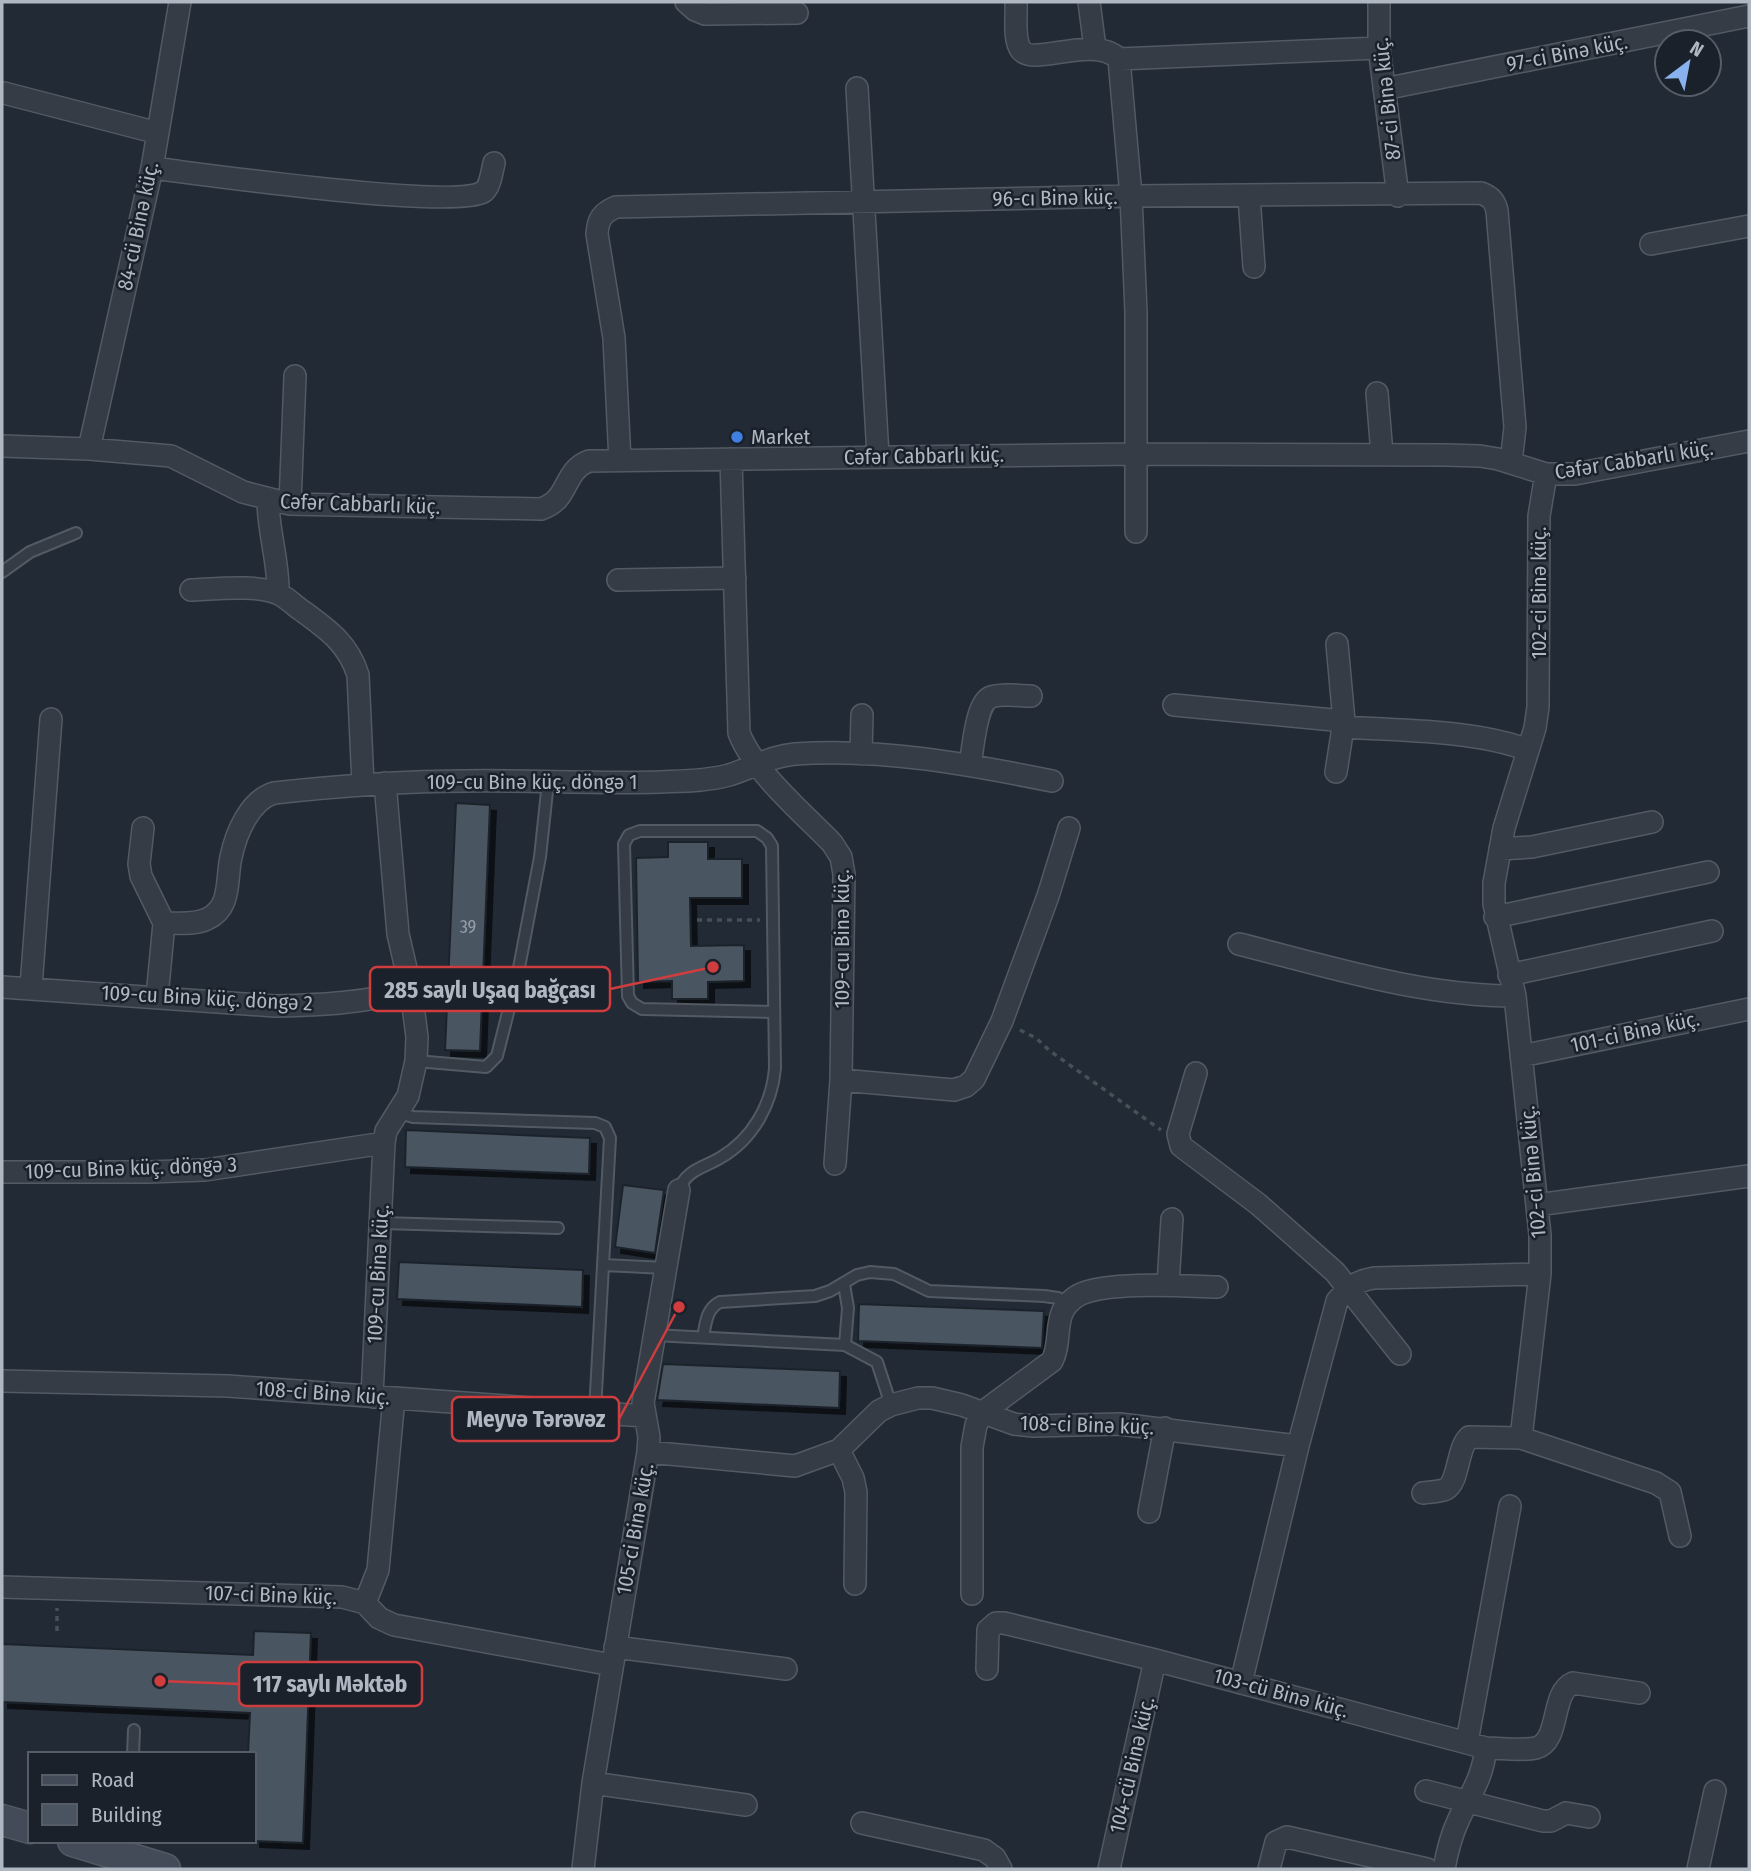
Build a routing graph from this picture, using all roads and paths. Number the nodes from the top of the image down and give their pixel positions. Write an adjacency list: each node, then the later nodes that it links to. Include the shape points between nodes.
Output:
1 (180, 2): 14 (street, 84-cü Binə küç.)
2 (686, 2): 6 (street, via 705,14)
3 (1016, 2): 8 (street, via 1018,42 1026,54)
4 (1088, 2): 8 (street)
5 (1379, 2): 9 (street, 87-ci Binə küç.)
6 (797, 13)
7 (1749, 16): 12 (street, 97-ci Binə küç.)
8 (1095, 48): 10 (street)
9 (1379, 48): 10 (street); 12 (street, 87-ci Binə küç.)
10 (1119, 59): 17 (street)
11 (857, 88): 20 (street)
12 (1384, 89): 19 (street, 87-ci Binə küç.)
13 (4, 93): 14 (street)
14 (158, 133): 16 (street, 84-cü Binə küç.)
15 (494, 163): 16 (street, via 482,193 456,197 411,197)
16 (152, 168): 28 (street, 84-cü Binə küç.)
17 (1131, 196): 18 (street, 96-cı Binə küç.); 20 (street, 96-cı Binə küç.); 29 (street)
18 (1249, 196): 19 (street, 96-cı Binə küç.); 23 (street)
19 (1398, 196): 34 (street, 96-cı Binə küç., via 1481,193 1495,203 1515,428)
20 (864, 202): 31 (street); 33 (street, 96-cı Binə küç., via 616,207 605,211 597,234 614,338)
21 (1749, 226): 22 (street)
22 (1651, 244)
23 (1254, 267)
24 (295, 376): 37 (street)
25 (1377, 393): 30 (street)
26 (1749, 441): 35 (street, Cəfər Cabbarlı küç., via 1574,474)
27 (2, 446): 28 (street, Cəfər Cabbarlı küç.)
28 (89, 449): 36 (street, Cəfər Cabbarlı küç., via 171,456)
29 (1137, 454): 30 (street, Cəfər Cabbarlı küç.); 31 (street, Cəfər Cabbarlı küç.); 38 (street)
30 (1382, 454): 34 (street, Cəfər Cabbarlı küç., via 1480,456)
31 (878, 456): 32 (street, Cəfər Cabbarlı küç.)
32 (731, 459): 33 (street, Cəfər Cabbarlı küç.); 41 (street, 109-cu Binə küç.)
33 (620, 461): 37 (street, Cəfər Cabbarlı küç., via 581,464 553,505 541,509)
34 (1511, 463): 35 (street, Cəfər Cabbarlı küç.)
35 (1546, 474): 51 (street, 102-ci Binə küç., via 1539,516 1538,707)
36 (268, 500): 37 (street, Cəfər Cabbarlı küç.); 44 (street)
37 (290, 504)
38 (1136, 532)
39 (76, 533): 40 (lane, via 30,552)
40 (2, 572)
41 (735, 578): 42 (street); 53 (street, 109-cu Binə küç., via 739,733)
42 (618, 580)
43 (191, 590): 44 (street)
44 (278, 593): 59 (street, via 332,632 353,659 358,674)
45 (1337, 644): 50 (street)
46 (1031, 696): 54 (street, via 987,698 981,706)
47 (1174, 705): 50 (street)
48 (862, 715): 52 (street)
49 (51, 719): 73 (street)
50 (1344, 721): 51 (street, via 1346,727 1485,738); 55 (street)
51 (1528, 750): 63 (street, 102-ci Binə küç.)
52 (861, 754): 53 (street, 109-cu Binə küç. döngə 1, via 795,754); 54 (street, 109-cu Binə küç. döngə 1)
53 (756, 764): 57 (street, 109-cu Binə küç. döngə 1, via 706,779); 83 (street, 109-cu Binə küç., via 841,857)
54 (970, 765): 56 (street, 109-cu Binə küç. döngə 1)
55 (1336, 772)
56 (1052, 781)
57 (548, 782): 58 (street, 109-cu Binə küç. döngə 1); 81 (lane, via 540,857 497,1056 486,1067)
58 (386, 783): 59 (street, 109-cu Binə küç. döngə 1); 74 (street, 109-cu Binə küç., via 398,934)
59 (363, 784): 68 (street, 109-cu Binə küç. döngə 1, via 264,796 252,808 237,838 224,903 208,919)
60 (1652, 822): 63 (street, via 1532,847)
61 (143, 828): 68 (street, via 141,876)
62 (1069, 828): 79 (street)
63 (1500, 849): 65 (street, 102-ci Binə küç.)
64 (1708, 872): 65 (street)
65 (1495, 917): 71 (street, 102-ci Binə küç.)
66 (697, 920): 67 (path)
67 (772, 920): 78 (lane); 78 (lane, via 772,846 757,831 640,831 629,835 624,844 628,996 632,1003 642,1009)
68 (164, 923): 76 (street)
69 (1712, 932): 71 (street)
70 (1239, 944): 75 (street, via 1438,992)
71 (1509, 975): 75 (street, 102-ci Binə küç.)
72 (2, 986): 73 (street, 109-cu Binə küç. döngə 2)
73 (31, 987): 76 (street, 109-cu Binə küç. döngə 2)
74 (411, 990): 76 (street, 109-cu Binə küç. döngə 2, via 380,999 315,1005); 81 (street, 109-cu Binə küç.)
75 (1515, 996): 80 (street, 102-ci Binə küç.)
76 (157, 998)
77 (1749, 1009): 80 (street, 101-ci Binə küç.)
78 (774, 1012): 90 (lane, via 774,1088 769,1102 743,1140 722,1157 690,1172)
79 (1002, 1021): 83 (street, via 974,1079 966,1086 954,1090); 85 (path, via 1036,1038 1157,1129)
80 (1521, 1056): 91 (street, 102-ci Binə küç.)
81 (416, 1061): 84 (street, 109-cu Binə küç.)
82 (1196, 1073): 85 (street)
83 (841, 1080): 87 (street, 109-cu Binə küç.)
84 (399, 1113): 86 (street, 109-cu Binə küç., via 386,1131); 95 (lane, via 605,1127 610,1138)
85 (1178, 1134): 101 (street, via 1181,1146 1258,1204)
86 (384, 1143): 88 (street, 109-cu Binə küç. döngə 3, via 205,1170); 93 (street, 109-cu Binə küç.)
87 (835, 1164)
88 (2, 1172)
89 (1749, 1176): 91 (street)
90 (679, 1190): 96 (street, 105-ci Binə küç.)
91 (1538, 1205): 97 (street, 102-ci Binə küç.)
92 (1172, 1219): 99 (street)
93 (382, 1223): 94 (lane); 108 (street, 109-cu Binə küç.)
94 (558, 1228)
95 (604, 1265): 96 (lane); 111 (lane)
96 (665, 1269): 103 (street, 105-ci Binə küç.)
97 (1540, 1274): 101 (street, via 1374,1278); 115 (street, 102-ci Binə küç.)
98 (844, 1284): 102 (lane, via 858,1275 894,1274 929,1291 1044,1296); 104 (lane, via 815,1296 720,1302 711,1306); 105 (lane, via 848,1308)
99 (1168, 1285): 100 (street); 102 (street, via 1094,1290 1079,1294)
100 (1217, 1287)
101 (1349, 1287): 106 (street); 116 (street, via 1331,1315)
102 (1068, 1304): 112 (street, via 1062,1312 1052,1361)
103 (653, 1335): 104 (lane); 113 (street, 105-ci Binə küç.)
104 (703, 1337): 105 (lane)
105 (845, 1345): 110 (lane, via 877,1362)
106 (1400, 1354)
107 (2, 1381): 108 (street, 108-ci Binə küç., via 228,1386)
108 (372, 1397): 109 (street, 108-ci Binə küç.)
109 (394, 1398): 111 (street, 108-ci Binə küç.); 126 (street, via 378,1570)
110 (891, 1405): 112 (street, 108-ci Binə küç., via 932,1398); 117 (street, 108-ci Binə küç.)
111 (595, 1411): 113 (street, 108-ci Binə küç.)
112 (983, 1412): 114 (street, 108-ci Binə küç., via 1033,1426); 125 (street, via 972,1447)
113 (644, 1416): 118 (street, 105-ci Binə küç.)
114 (1165, 1428): 116 (street, 108-ci Binə küç.); 121 (street)
115 (1521, 1438): 119 (street, via 1469,1437 1452,1484); 122 (street, via 1656,1483 1670,1492)
116 (1298, 1446): 131 (street)
117 (839, 1450): 118 (street, 108-ci Binə küç., via 794,1466); 123 (street, via 856,1492)
118 (648, 1452): 127 (street, 105-ci Binə küç.)
119 (1423, 1493)
120 (1510, 1506): 134 (street)
121 (1149, 1512)
122 (1680, 1536)
123 (855, 1584)
124 (2, 1587): 126 (street, 107-ci Binə küç., via 342,1597)
125 (972, 1594)
126 (365, 1603): 127 (street, 107-ci Binə küç., via 394,1625)
127 (613, 1656): 129 (street, 107-ci Binə küç.); 136 (street, 105-ci Binə küç.)
128 (1156, 1660): 130 (street, 103-cü Binə küç., via 996,1623 988,1630); 131 (street, 103-cü Binə küç.); 150 (street, 104-cü Binə küç.)
129 (786, 1669)
130 (987, 1669)
131 (1241, 1683): 134 (street, 103-cü Binə küç.)
132 (1639, 1693): 134 (street, 103-cü Binə küç., via 1573,1684 1562,1695 1542,1745)
133 (134, 1730): 135 (lane)
134 (1477, 1745): 139 (street, via 1479,1783)
135 (133, 1752)
136 (593, 1783): 140 (street); 148 (street, 105-ci Binə küç.)
137 (1426, 1791): 139 (street)
138 (1715, 1791): 154 (street)
139 (1468, 1803): 141 (street, via 1543,1821 1566,1813); 153 (street, via 1450,1842)
140 (746, 1805)
141 (1589, 1817)
142 (2, 1820): 144 (street)
143 (862, 1824): 149 (street, via 984,1850)
144 (28, 1827)
145 (86, 1843): 146 (street)
146 (126, 1849): 147 (street)
147 (165, 1869)
148 (583, 1869)
149 (1002, 1869)
150 (1109, 1869)
151 (1269, 1869): 152 (street, via 1276,1842 1287,1837)
152 (1427, 1869)
153 (1444, 1869)
154 (1698, 1869)

